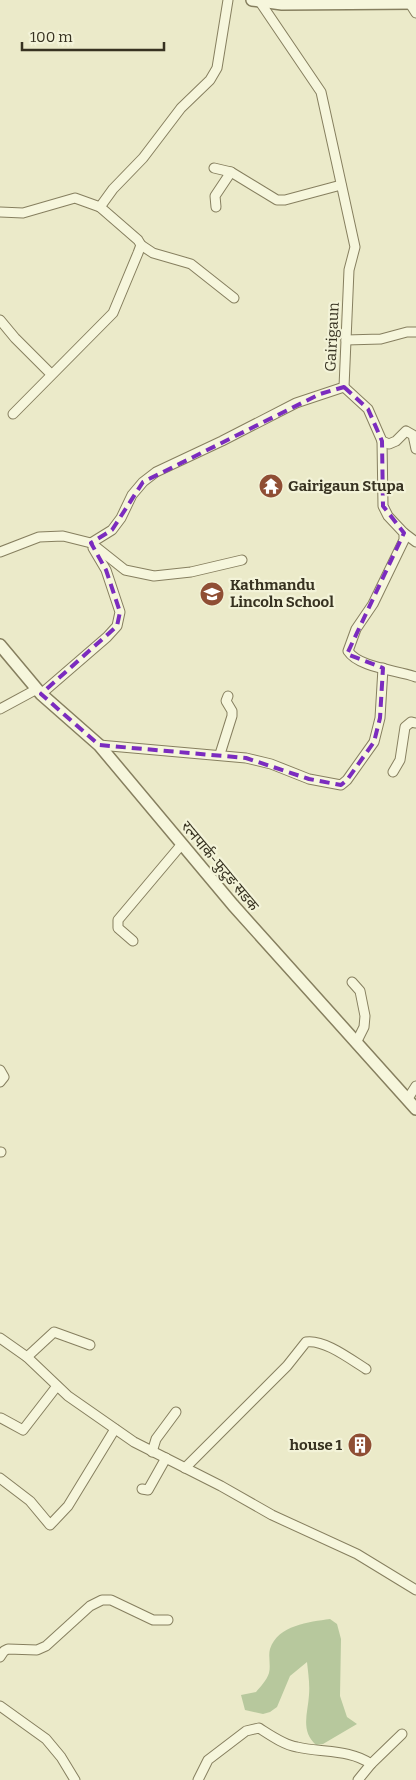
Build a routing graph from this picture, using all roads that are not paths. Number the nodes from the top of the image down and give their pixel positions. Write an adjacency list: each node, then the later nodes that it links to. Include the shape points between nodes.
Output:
1 (228, 0): 9 (street, via 217,68 210,80 181,108 143,158 112,188)
2 (256, 1): 3 (street); 8 (street, Gairigaun, via 321,92)
3 (335, 2): 4 (street)
4 (412, 3): 5 (street)
5 (416, 13)
6 (214, 168): 7 (street)
7 (231, 172): 8 (street, via 276,200); 10 (street, via 215,196)
8 (341, 184): 16 (street, Gairigaun, via 355,247 349,270)
9 (100, 207): 11 (street, via 75,198 23,213); 12 (street)
10 (216, 207)
11 (0, 212)
12 (141, 245): 13 (street, via 152,253 191,264); 17 (street, via 113,314)
13 (234, 298)
14 (0, 320): 17 (street)
15 (416, 332): 16 (street, via 381,340)
16 (346, 340): 18 (street, Gairigaun)
17 (52, 374): 19 (street)
18 (344, 387): 20 (street, via 368,409); 24 (street, Gairigaun, via 296,402 156,472 132,495 112,530)
19 (13, 414)
20 (382, 441): 21 (street, via 389,444 406,431 413,436); 22 (street, via 383,506)
21 (416, 449)
22 (404, 533): 23 (street); 28 (street, via 396,557 373,604 356,629 348,652)
23 (416, 542)
24 (91, 543): 25 (street, via 62,536 39,537); 26 (street, via 125,570 154,576 191,572); 30 (street, via 106,570 120,612 117,626)
25 (0, 552)
26 (242, 560)
27 (0, 645): 30 (street, रत्नपार्क-फुटुङ सडक)
28 (383, 668): 29 (street); 35 (street, via 380,718 374,742 341,785 309,779 271,764)
29 (416, 677)
30 (39, 691): 32 (street); 34 (street, रत्नपार्क-फुटुङ सडक)
31 (228, 696): 35 (street, via 226,701 232,716)
32 (0, 709)
33 (416, 723): 36 (street, via 411,722 405,727 400,760)
34 (99, 745): 35 (street); 37 (street, रत्नपार्क-फुटुङ सडक)
35 (220, 754)
36 (393, 772)
37 (182, 844): 38 (street, via 118,920 118,928); 40 (street, रत्नपार्क-फुटुङ सडक)
38 (133, 941)
39 (352, 982): 40 (street, via 360,991 365,1016 364,1027)
40 (356, 1043): 44 (street, रत्नपार्क-फुटुङ सडक)
41 (0, 1070): 42 (street, via 4,1077)
42 (0, 1082)
43 (416, 1086): 44 (street)
44 (407, 1100): 45 (street, रत्नपार्क-फुटुङ सडक)
45 (416, 1109)
46 (0, 1338): 48 (street)
47 (90, 1345): 48 (street, via 54,1332)
48 (27, 1357): 50 (street)
49 (366, 1369): 56 (street, via 344,1354 313,1341 306,1342 282,1371)
50 (57, 1386): 52 (street, via 23,1430); 53 (street)
51 (176, 1412): 54 (street, via 156,1440)
52 (1, 1418)
53 (115, 1429): 54 (street); 57 (street, via 68,1506 50,1525 30,1501)
54 (152, 1452): 55 (street)
55 (166, 1458): 56 (street); 58 (street, via 148,1490)
56 (185, 1468): 59 (street, via 272,1515 357,1554)
57 (0, 1478)
58 (142, 1489)
59 (416, 1590)
60 (168, 1620): 61 (street, via 153,1620 112,1600 102,1600 90,1606 46,1646 37,1650 8,1649)
61 (0, 1657)
62 (0, 1706): 65 (street, via 46,1739)
63 (402, 1734): 64 (street)
64 (371, 1764): 66 (street, via 351,1754 294,1747 259,1728 246,1731 208,1760); 67 (street)
65 (75, 1780)
66 (198, 1780)
67 (358, 1780)

